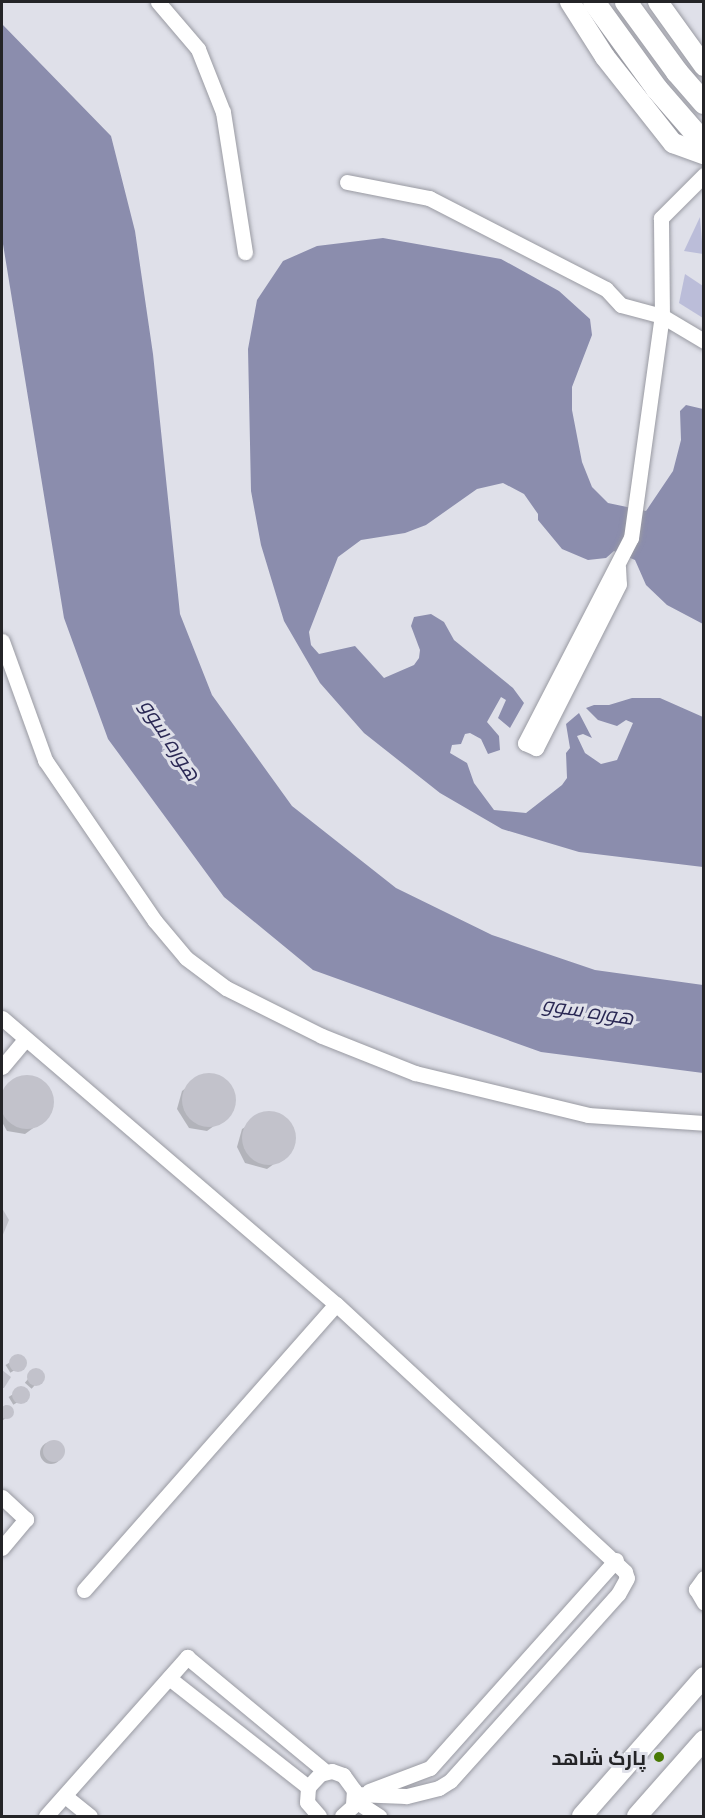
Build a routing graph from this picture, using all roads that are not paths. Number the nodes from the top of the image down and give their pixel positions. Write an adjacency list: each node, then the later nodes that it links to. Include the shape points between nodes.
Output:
1 (158, 2): 12 (street, via 198,49 223,112)
2 (570, 2): 9 (main road, via 605,57 673,143)
3 (594, 2): 8 (highway, via 657,89)
4 (626, 2): 7 (highway)
5 (658, 2): 6 (main road)
6 (704, 66)
7 (704, 103)
8 (704, 143)
9 (704, 154)
10 (704, 175): 13 (street, via 661,218)
11 (346, 182): 13 (street, via 429,198 606,289 621,305)
12 (245, 252)
13 (662, 316): 14 (street); 15 (street, via 638,476 638,504 631,537)
14 (704, 341)
15 (618, 567): 15 (street, via 525,743 536,748 619,584)
16 (2, 641): 20 (street, via 45,760 155,921 186,958 226,988 322,1036 415,1072 588,1115)
17 (2, 1018): 18 (street)
18 (26, 1040): 19 (street); 21 (street)
19 (4, 1059)
20 (704, 1123)
21 (336, 1304): 24 (street); 26 (street)
22 (2, 1497): 23 (street, via 26,1519)
23 (2, 1548)
24 (616, 1560): 33 (street, via 430,1768 387,1787); 33 (street, via 627,1578 618,1594 450,1781 439,1788 406,1796)
25 (704, 1578): 27 (street, via 696,1588)
26 (84, 1590)
27 (704, 1603)
28 (704, 1677): 40 (main road)
29 (169, 1678): 31 (street, via 187,1657); 32 (street); 34 (street)
30 (704, 1740): 41 (main road)
31 (326, 1772): 32 (street, via 315,1777); 33 (street, via 344,1775)
32 (308, 1787): 37 (street, via 307,1802)
33 (354, 1795): 38 (street); 39 (street)
34 (65, 1796): 35 (street); 36 (street)
35 (46, 1816)
36 (90, 1816)
37 (318, 1816)
38 (344, 1816)
39 (379, 1816)
40 (582, 1816)
41 (637, 1816)

